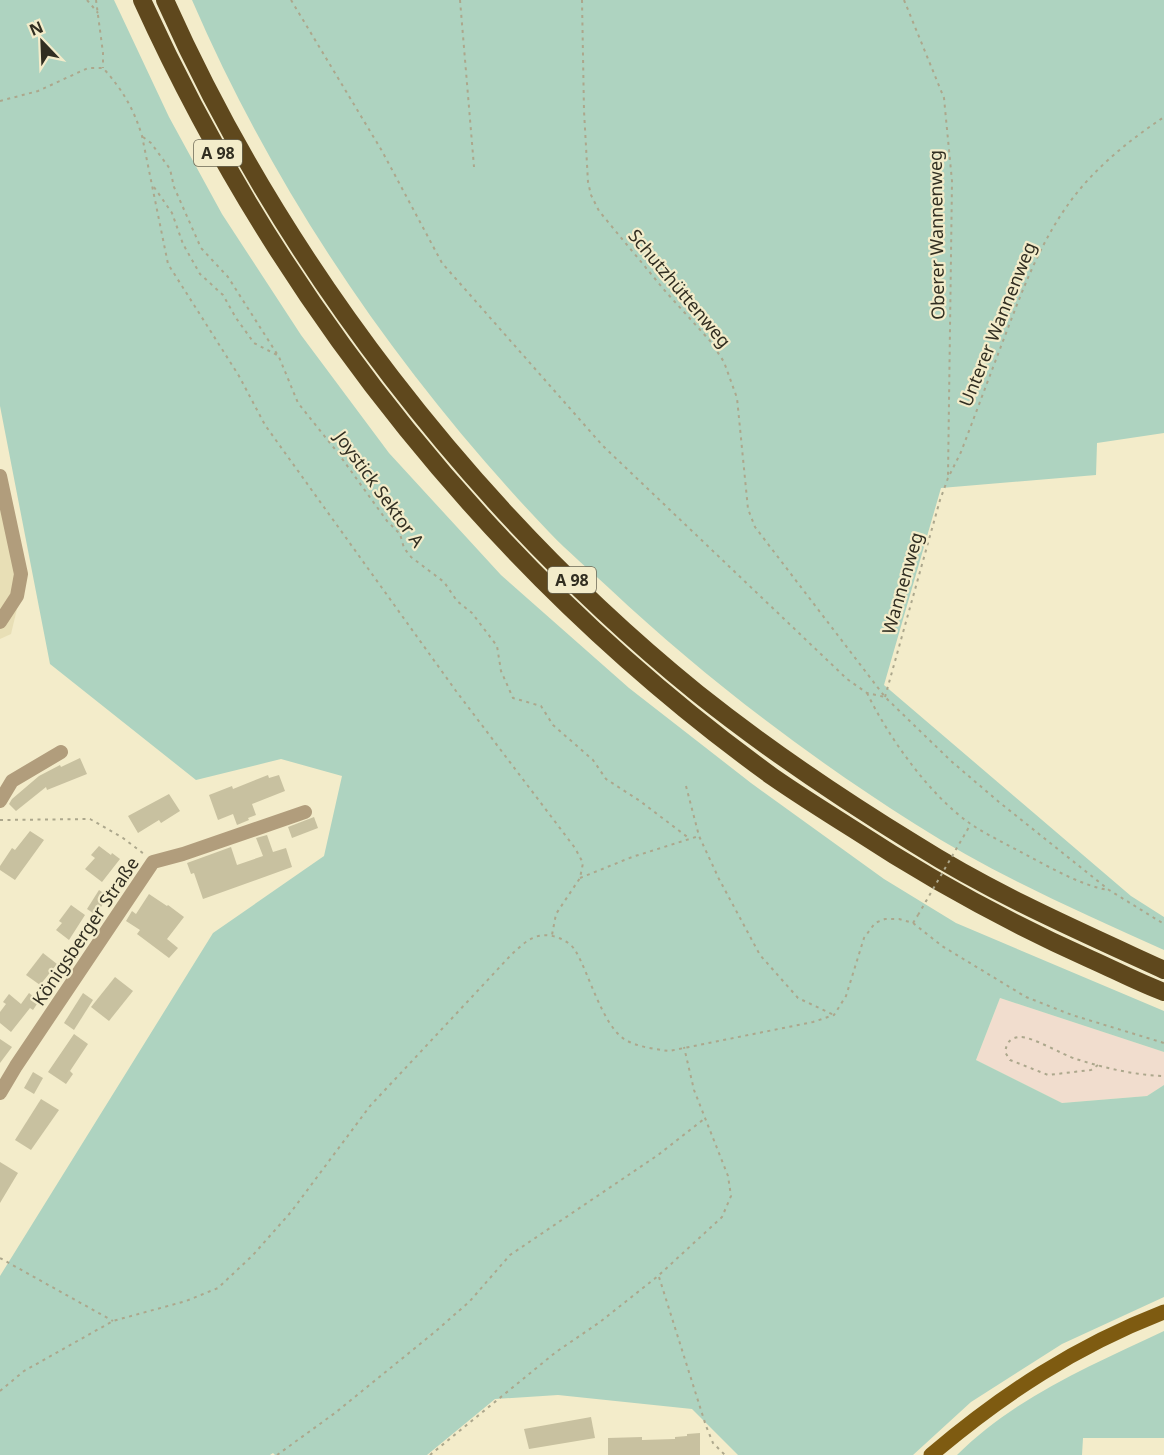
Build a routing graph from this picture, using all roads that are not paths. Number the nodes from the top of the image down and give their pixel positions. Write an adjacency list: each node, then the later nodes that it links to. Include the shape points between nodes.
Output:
1 (142, 0): 9 (highway, A 98, via 221,159 308,298 384,402 448,478 510,548 584,620 679,704 774,778 906,864 1023,929)
2 (165, 0): 8 (highway, A 98, via 239,147 327,290 403,393 500,507 600,608 697,693 786,760 916,846 1030,909)
3 (0, 476): 4 (street, via 21,574 17,596)
4 (0, 622)
5 (61, 752): 6 (street, via 12,781)
6 (0, 801)
7 (305, 812): 10 (street, Königsberger Straße, via 153,862)
8 (1164, 970)
9 (1164, 992)
10 (0, 1093)
11 (1164, 1312): 12 (main road, via 1103,1338 1027,1381)
12 (931, 1455)

